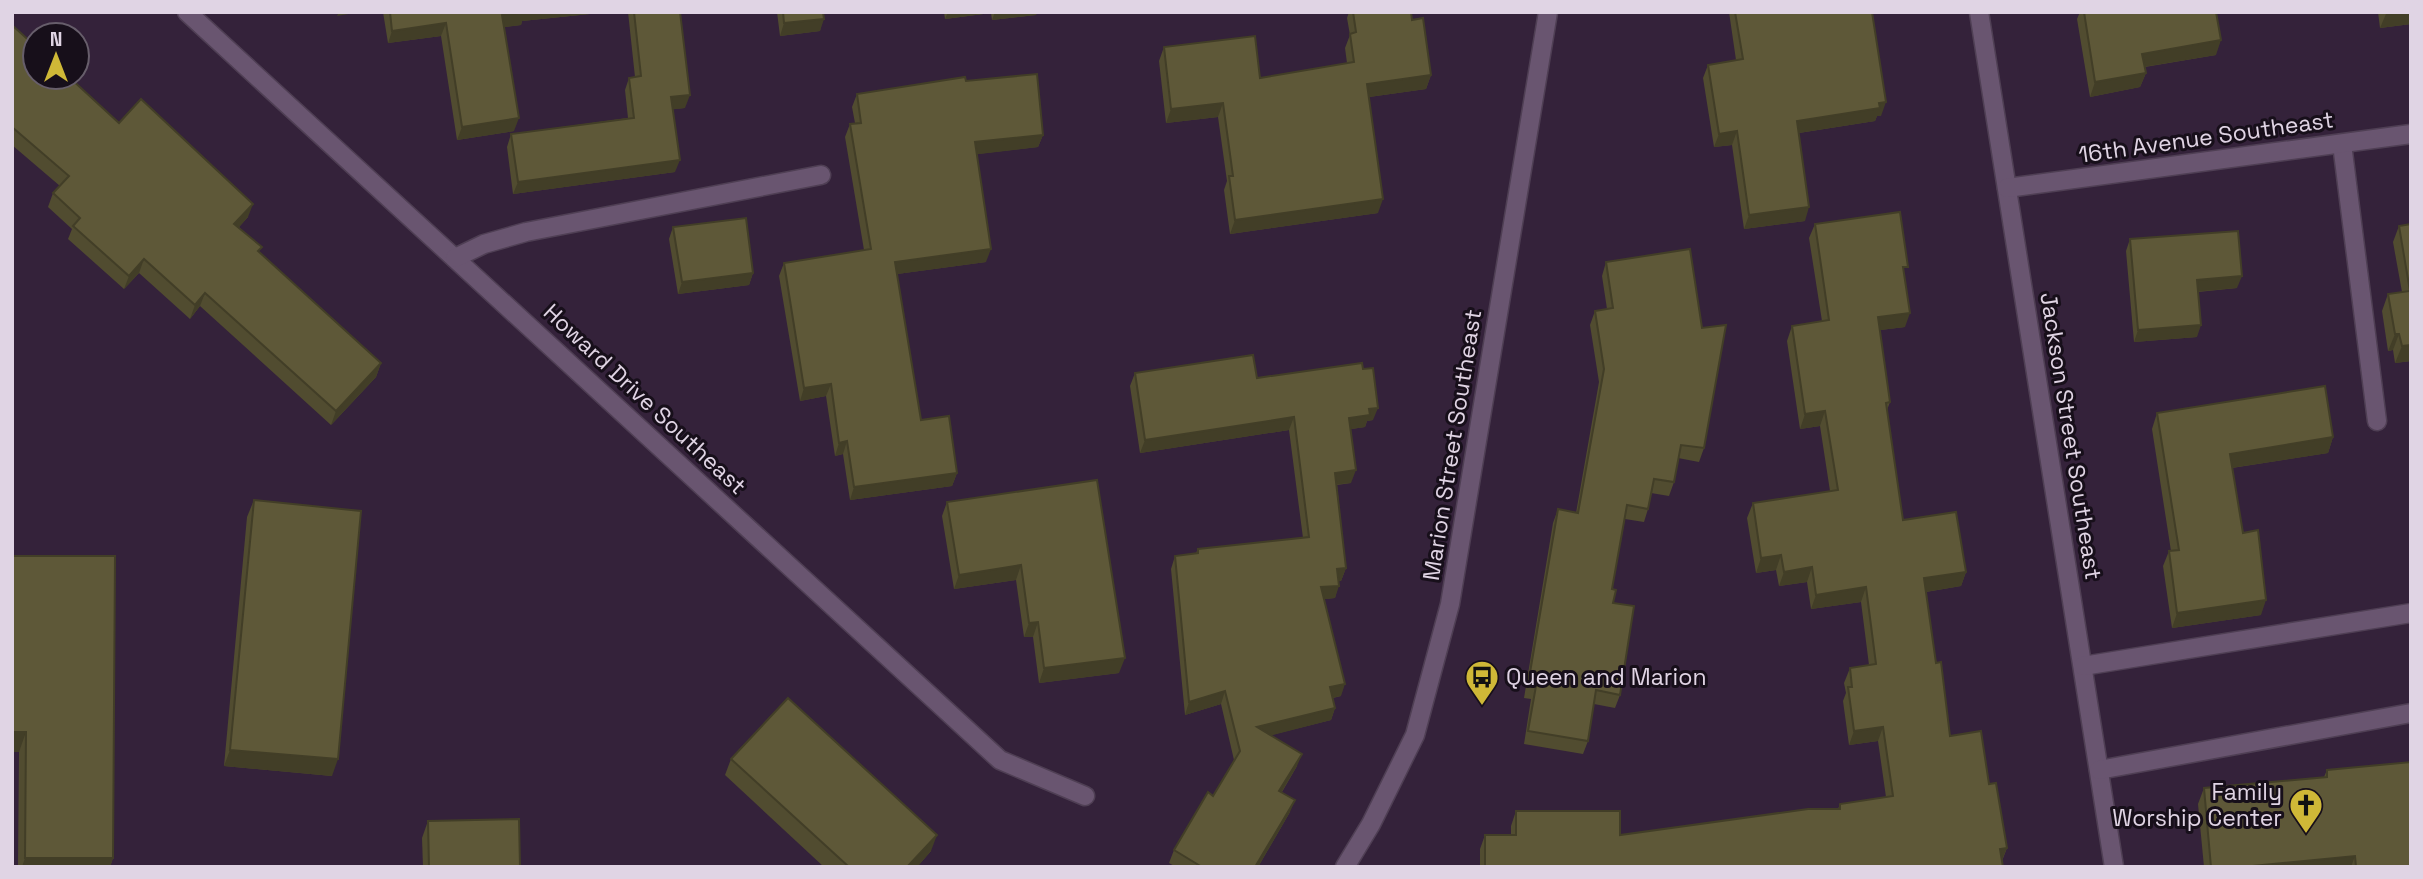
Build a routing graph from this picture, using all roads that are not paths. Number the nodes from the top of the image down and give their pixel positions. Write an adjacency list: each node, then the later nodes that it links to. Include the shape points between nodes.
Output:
1 (187, 12): 8 (street, Howard Drive Southeast)
2 (1548, 12): 15 (street, Marion Street Southeast, via 1450,604 1415,735)
3 (1979, 12): 7 (street, Jackson Street Southeast)
4 (2411, 134): 5 (street, 16th Avenue Southeast)
5 (2342, 144): 7 (street, 16th Avenue Southeast); 9 (street)
6 (821, 175): 8 (street, via 526,232)
7 (2007, 188): 11 (street, Jackson Street Southeast)
8 (455, 258): 14 (street, Howard Drive Southeast, via 1000,760)
9 (2377, 421)
10 (2411, 613): 11 (street)
11 (2083, 666): 13 (street, Jackson Street Southeast)
12 (2411, 713): 13 (street)
13 (2099, 770): 16 (street, Jackson Street Southeast)
14 (1086, 796)
15 (1345, 867)
16 (2114, 867)

